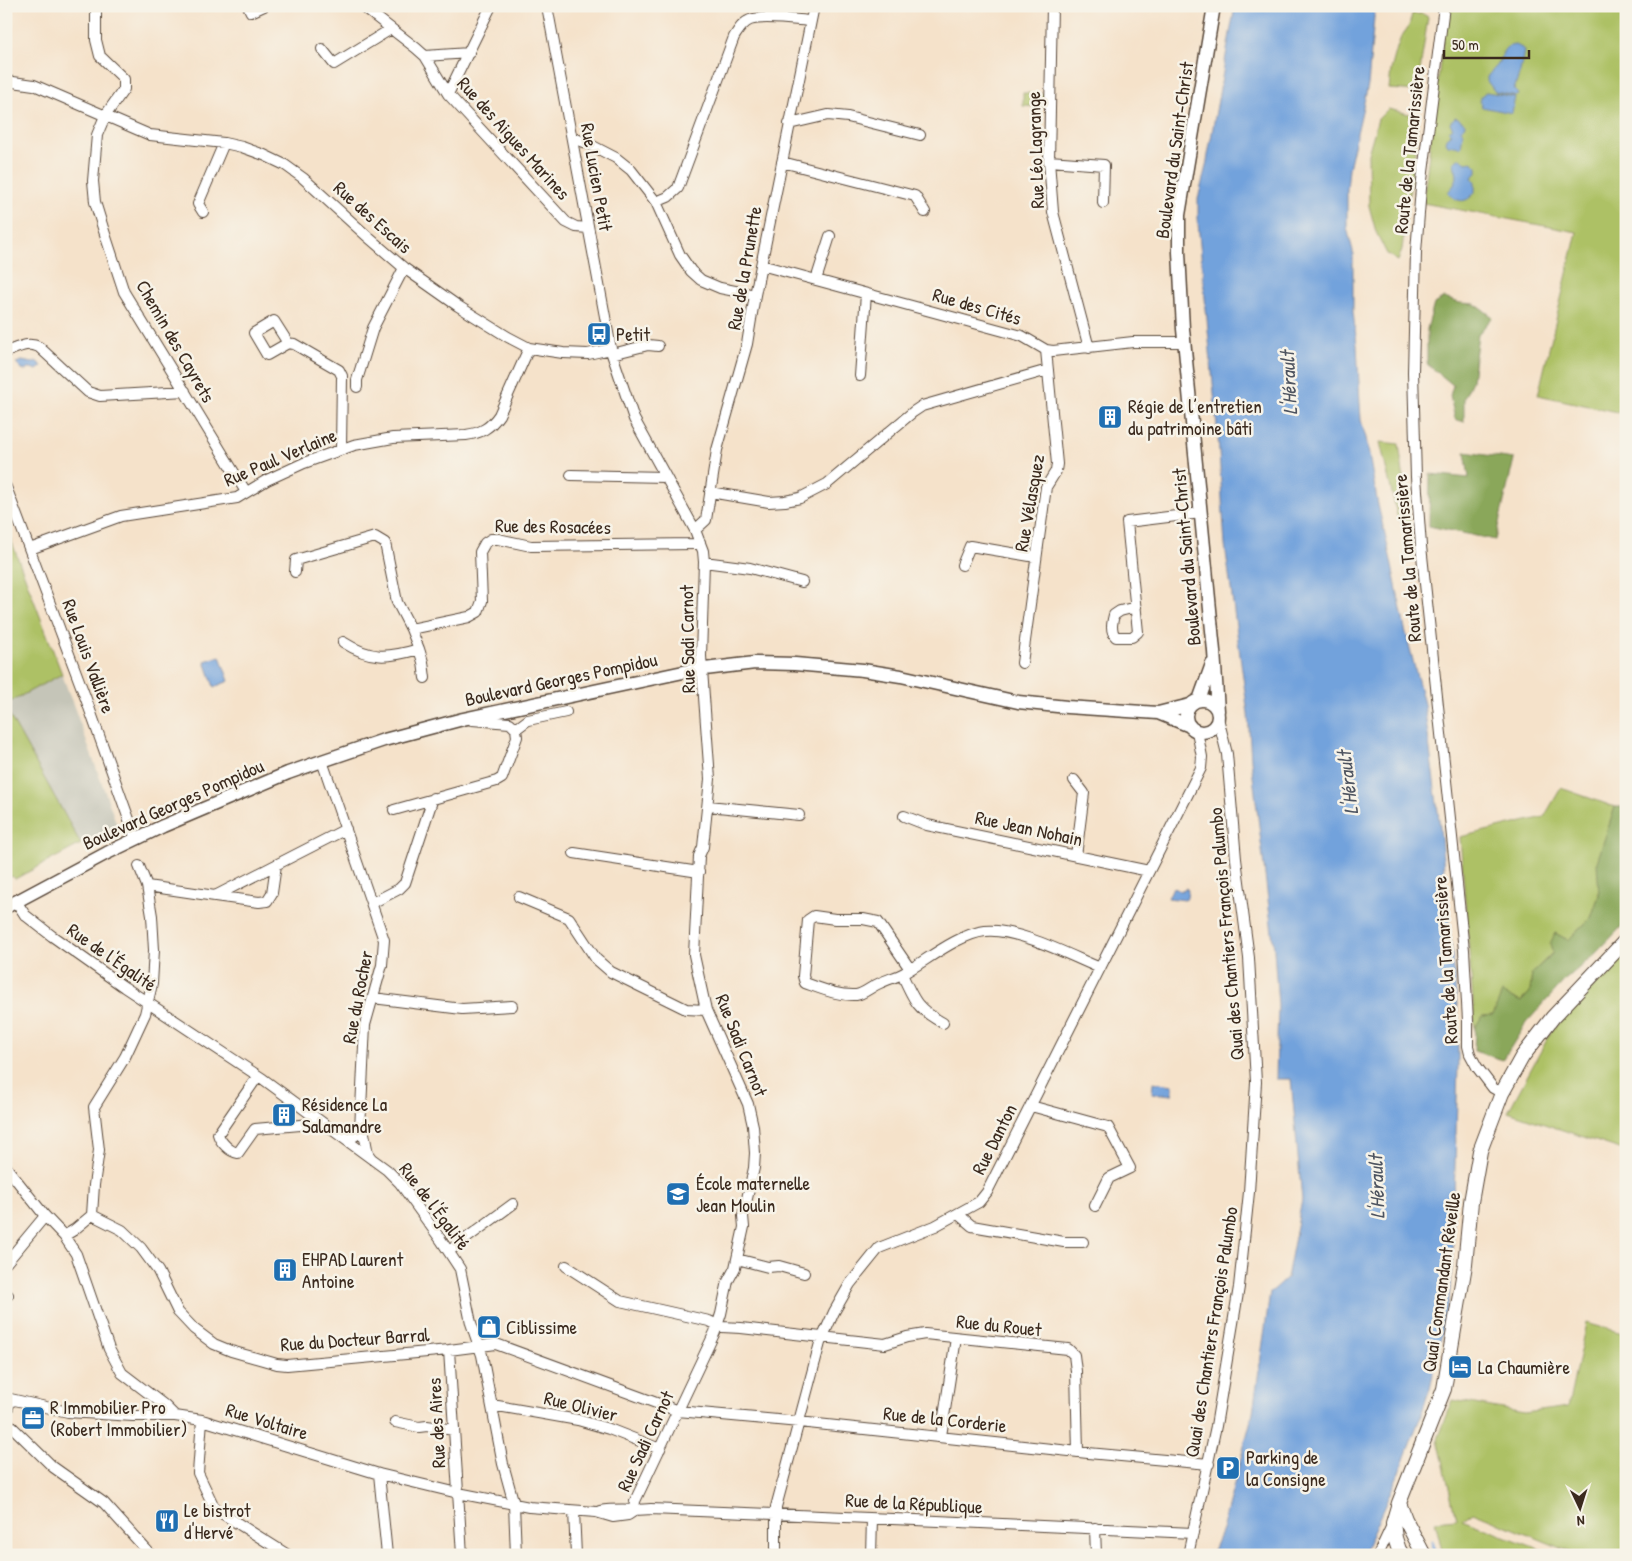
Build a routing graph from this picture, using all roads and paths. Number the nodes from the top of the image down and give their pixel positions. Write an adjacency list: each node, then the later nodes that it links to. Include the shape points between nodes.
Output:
1 (96, 6): 18 (street, Chemin des Cayrets, via 96,40 100,56 124,79 124,89)
2 (248, 6): 3 (street, via 251,12)
3 (264, 6)
4 (362, 6): 12 (street, Rue des Aigues Marines)
5 (492, 6): 14 (street)
6 (547, 6): 21 (street, Rue Lucien Petit)
7 (814, 6): 11 (street, Rue de la Prunette)
8 (1052, 6): 23 (street, Rue Léo Lagrange)
9 (1214, 6): 36 (street, Boulevard du Saint-Christ, via 1179,215)
10 (1444, 6): 107 (street, Route de la Tamarissière, via 1416,252 1413,372 1416,477 1464,950 1468,1046 1477,1067 1493,1088)
11 (810, 21): 19 (street, Rue de la Prunette); 25 (street, via 761,18 741,26 734,37 678,188)
12 (391, 29): 13 (street, via 334,64); 15 (street, Rue des Aigues Marines)
13 (322, 49)
14 (469, 53): 15 (street, Rue des Aigues Marines); 17 (street)
15 (425, 56): 17 (street, Rue des Aigues Marines)
16 (6, 81): 18 (street, Rue des Escais, via 34,85)
17 (448, 94): 29 (street, Rue des Aigues Marines, via 566,222)
18 (106, 116): 22 (street, Rue des Escais, via 150,135); 47 (street, Chemin des Cayrets, via 97,135 93,181 95,202 124,292)
19 (789, 124): 20 (street, via 828,115); 24 (street, Rue de la Prunette)
20 (920, 135)
21 (573, 138): 25 (street, via 623,162); 29 (street, Rue Lucien Petit)
22 (224, 143): 27 (street, via 198,204); 32 (street, Rue des Escais, via 285,165)
23 (1049, 161): 26 (street, via 1104,165); 40 (street, Rue Léo Lagrange, via 1053,212)
24 (782, 162): 28 (street, via 915,196); 31 (street, Rue de la Prunette)
25 (656, 202): 35 (street, via 690,271 720,288)
26 (1103, 203)
27 (203, 212)
28 (925, 212)
29 (588, 228): 42 (street, Rue Lucien Petit)
30 (830, 236): 33 (street)
31 (761, 265): 33 (street, Rue des Cités); 35 (street, Rue de la Prunette)
32 (404, 268): 39 (street, Rue des Escais, via 483,322); 46 (street, via 374,328)
33 (816, 280): 34 (street, Rue des Cités)
34 (866, 294): 41 (street, Rue des Cités, via 1022,336); 45 (street)
35 (755, 295): 53 (street, Rue de la Prunette, via 747,344 719,443)
36 (1185, 342): 40 (street, via 1150,341); 54 (street, Boulevard du Saint-Christ)
37 (288, 343): 48 (street, via 339,370 342,376)
38 (658, 346): 42 (street)
39 (529, 348): 42 (street, Rue des Escais, via 563,354); 48 (street, Rue Paul Verlaine, via 499,415 486,430 380,439)
40 (1089, 348): 41 (street)
41 (1046, 350): 44 (street, Rue Vélasquez)
42 (612, 351): 50 (street, Rue Lucien Petit, via 634,419)
43 (6, 352): 47 (street, via 33,344 94,395)
44 (1048, 370): 53 (street, via 922,406 827,484 800,498 769,502); 58 (street, Rue Vélasquez, via 1057,464 1046,487)
45 (860, 376)
46 (357, 387)
47 (185, 391): 52 (street, Chemin des Cayrets)
48 (342, 449): 52 (street, Rue Paul Verlaine, via 304,463)
49 (571, 475): 50 (street)
50 (665, 477): 55 (street, Rue Lucien Petit)
51 (6, 487): 57 (street, Rue Louis Vallière)
52 (246, 492): 57 (street, Rue Paul Verlaine, via 237,498 121,516)
53 (710, 492): 55 (street, Rue de la Prunette, via 706,520)
54 (1201, 513): 63 (street, via 1126,522); 67 (street, Boulevard du Saint-Christ)
55 (695, 530): 56 (street, Rue Lucien Petit)
56 (700, 542): 59 (street, Rue Sadi Carnot); 64 (street, Rue des Rosacées, via 531,546 491,539 480,552 482,601 478,612 469,617)
57 (30, 549): 86 (street, Rue Louis Vallière)
58 (1036, 557): 60 (street, via 970,546); 68 (street, Rue Vélasquez)
59 (704, 562): 62 (street, via 750,568); 69 (street, Rue Sadi Carnot)
60 (962, 565)
61 (295, 572): 64 (street, via 296,560 375,537 385,542 398,602)
62 (802, 582)
63 (1136, 607)
64 (411, 629): 66 (street)
65 (343, 642): 66 (street, via 357,651 376,656)
66 (419, 648): 70 (street)
67 (1214, 657): 71 (street, Boulevard du Saint-Christ); 74 (street, Boulevard du Saint-Christ)
68 (1022, 663)
69 (702, 669): 73 (street, Boulevard Georges Pompidou, via 755,663 863,670 1018,702); 75 (street, Boulevard Georges Pompidou); 81 (street, Rue Sadi Carnot, via 710,766)
70 (425, 678)
71 (1194, 702): 73 (street, Boulevard Georges Pompidou); 74 (street, via 1212,703); 77 (street, via 1186,715)
72 (566, 712): 76 (street, via 528,720)
73 (1158, 713): 77 (street, Boulevard Georges Pompidou)
74 (1218, 714): 77 (street, via 1216,724 1208,731); 144 (street, Quai des Chantiers François Palumbo, via 1227,754 1249,958 1256,1082 1239,1287)
75 (463, 719): 76 (street, via 510,723); 78 (street, Boulevard Georges Pompidou)
76 (516, 729): 80 (street, via 518,738 502,778)
77 (1193, 729): 91 (street, Rue Danton, via 1202,757 1201,768)
78 (322, 761): 85 (street, Rue du Rocher); 86 (street, Boulevard Georges Pompidou, via 270,780)
79 (1074, 780): 88 (street, via 1084,793)
80 (433, 798): 82 (street); 96 (street, via 405,883 400,889)
81 (708, 806): 83 (street); 92 (street, Rue Sadi Carnot)
82 (394, 810)
83 (799, 815)
84 (904, 816): 88 (street, Rue Jean Nohain, via 926,825)
85 (346, 829): 89 (street); 96 (street, Rue du Rocher)
86 (136, 839): 97 (street, Boulevard Georges Pompidou)
87 (574, 853): 92 (street)
88 (1076, 856): 91 (street, Rue Jean Nohain)
89 (276, 865): 94 (street); 94 (street, via 272,893 267,901)
90 (139, 866): 93 (street)
91 (1149, 871): 99 (street, Rue Danton)
92 (699, 872): 104 (street, Rue Sadi Carnot, via 694,955)
93 (148, 886): 94 (street); 102 (street, via 154,943)
94 (216, 896)
95 (519, 897): 104 (street, via 569,918 596,958 611,972 686,1008)
96 (372, 903): 101 (street, Rue du Rocher, via 382,931 384,951)
97 (11, 904): 102 (street, Rue de l'Égalité)
98 (1626, 940): 107 (main road, Quai Commandant Réveille, via 1553,1017 1522,1057)
99 (1100, 968): 100 (street, via 1030,939 1004,931 984,931 960,940); 108 (street, Rue Danton)
100 (906, 972): 100 (street, via 859,995 838,994 805,983 808,920 814,916 878,922); 105 (street, via 912,997 926,1014)
101 (373, 998): 103 (street, via 462,1009); 110 (street, Rue du Rocher, via 365,1025)
102 (148, 1003): 106 (street, Rue de l'Égalité); 117 (street, via 126,1057 94,1106 99,1150)
103 (512, 1006)
104 (706, 1010): 122 (street, Rue Sadi Carnot, via 744,1093 753,1126 755,1160)
105 (943, 1023)
106 (258, 1076): 109 (street, Rue de l'Égalité); 109 (street, via 218,1134 233,1152 238,1154 255,1129)
107 (1502, 1093): 147 (main road, Quai Commandant Réveille, via 1480,1150 1444,1389)
108 (1031, 1106): 115 (street, via 1108,1128 1130,1168 1109,1178); 116 (street, Rue Danton, via 987,1192 979,1202)
109 (323, 1122): 111 (street, Rue de l'Égalité)
110 (360, 1130): 111 (street, via 352,1138); 112 (street, Rue du Rocher, via 364,1133)
111 (341, 1136): 112 (street, Rue de l'Égalité)
112 (371, 1158): 121 (street, Rue de l'Égalité, via 400,1183)
113 (6, 1166): 118 (street)
114 (513, 1204): 121 (street)
115 (1095, 1206)
116 (958, 1214): 120 (street, via 972,1226 1064,1242); 127 (street, Rue Danton, via 879,1248 850,1284)
117 (92, 1215): 119 (street); 130 (street, Rue du Docteur Barral, via 122,1230 141,1248 158,1271 178,1312 214,1344 231,1351 287,1365)
118 (45, 1216): 119 (street); 123 (street)
119 (64, 1236): 135 (street, via 76,1254 108,1349 122,1373)
120 (1083, 1242)
121 (449, 1252): 129 (street, Rue de l'Égalité, via 460,1269)
122 (737, 1259): 125 (street); 126 (street, Rue Sadi Carnot)
123 (6, 1263)
124 (566, 1266): 126 (street, Rue du Rouet, via 620,1301)
125 (804, 1273)
126 (717, 1325): 127 (street, Rue du Rouet); 133 (street, Rue Sadi Carnot)
127 (823, 1337): 128 (street, Rue du Rouet, via 885,1344 926,1334); 139 (street, Rue Danton)
128 (956, 1338): 141 (street); 143 (street, Rue du Rouet, via 1068,1349 1074,1356 1076,1371)
129 (479, 1346): 130 (street, Rue du Docteur Barral); 132 (street, Rue de l'Égalité); 133 (street, Rue du Docteur Barral, via 496,1344)
130 (450, 1350): 140 (street, Rue des Aires)
131 (6, 1398): 134 (street, via 9,1408); 135 (street, Rue Voltaire, via 68,1412)
132 (492, 1406): 142 (street, Rue Olivier, via 578,1420); 148 (street, Rue de l'Égalité)
133 (678, 1411): 139 (street, Rue de la Corderie); 142 (street, Rue Sadi Carnot)
134 (6, 1414)
135 (175, 1416): 136 (street, Rue Voltaire)
136 (202, 1420): 145 (street, Rue Voltaire); 158 (street, via 198,1473 215,1509)
137 (6, 1422): 157 (street, via 53,1467 104,1503)
138 (395, 1422): 140 (street)
139 (799, 1422): 141 (street, Rue de la Corderie); 151 (street, Rue Danton)
140 (454, 1430): 146 (street, Rue des Aires)
141 (941, 1436): 143 (street, Rue de la Corderie)
142 (660, 1450): 150 (street, Rue Sadi Carnot, via 635,1501)
143 (1078, 1452): 144 (street, Rue de la Corderie)
144 (1209, 1464): 155 (street, Quai des Chantiers François Palumbo)
145 (380, 1474): 146 (street, Rue Voltaire); 159 (street)
146 (458, 1493): 148 (street, Rue Voltaire); 160 (street, Rue des Aires)
147 (1399, 1503): 154 (main road, Quai Commandant Réveille); 156 (main road, via 1404,1519)
148 (514, 1504): 149 (street, Rue de la République); 161 (street, Rue de l'Égalité)
149 (574, 1511): 150 (street, Rue de la République, via 613,1516 628,1515); 162 (street)
150 (634, 1511): 151 (street, Rue de la République)
151 (775, 1513): 152 (street, Rue de la République); 163 (street, Rue Danton)
152 (872, 1519): 153 (street, Rue de la République); 164 (street)
153 (1095, 1528): 155 (street, Rue de la République); 165 (street)
154 (1392, 1529): 156 (street, via 1408,1535); 167 (street); 168 (main road)
155 (1193, 1533): 166 (street, Quai des Chantiers François Palumbo)
156 (1422, 1550)
157 (151, 1555)
158 (288, 1555)
159 (387, 1555)
160 (462, 1555)
161 (516, 1555)
162 (576, 1555)
163 (776, 1555)
164 (871, 1555)
165 (1096, 1555)
166 (1188, 1555)
167 (1378, 1555)
168 (1403, 1555)

